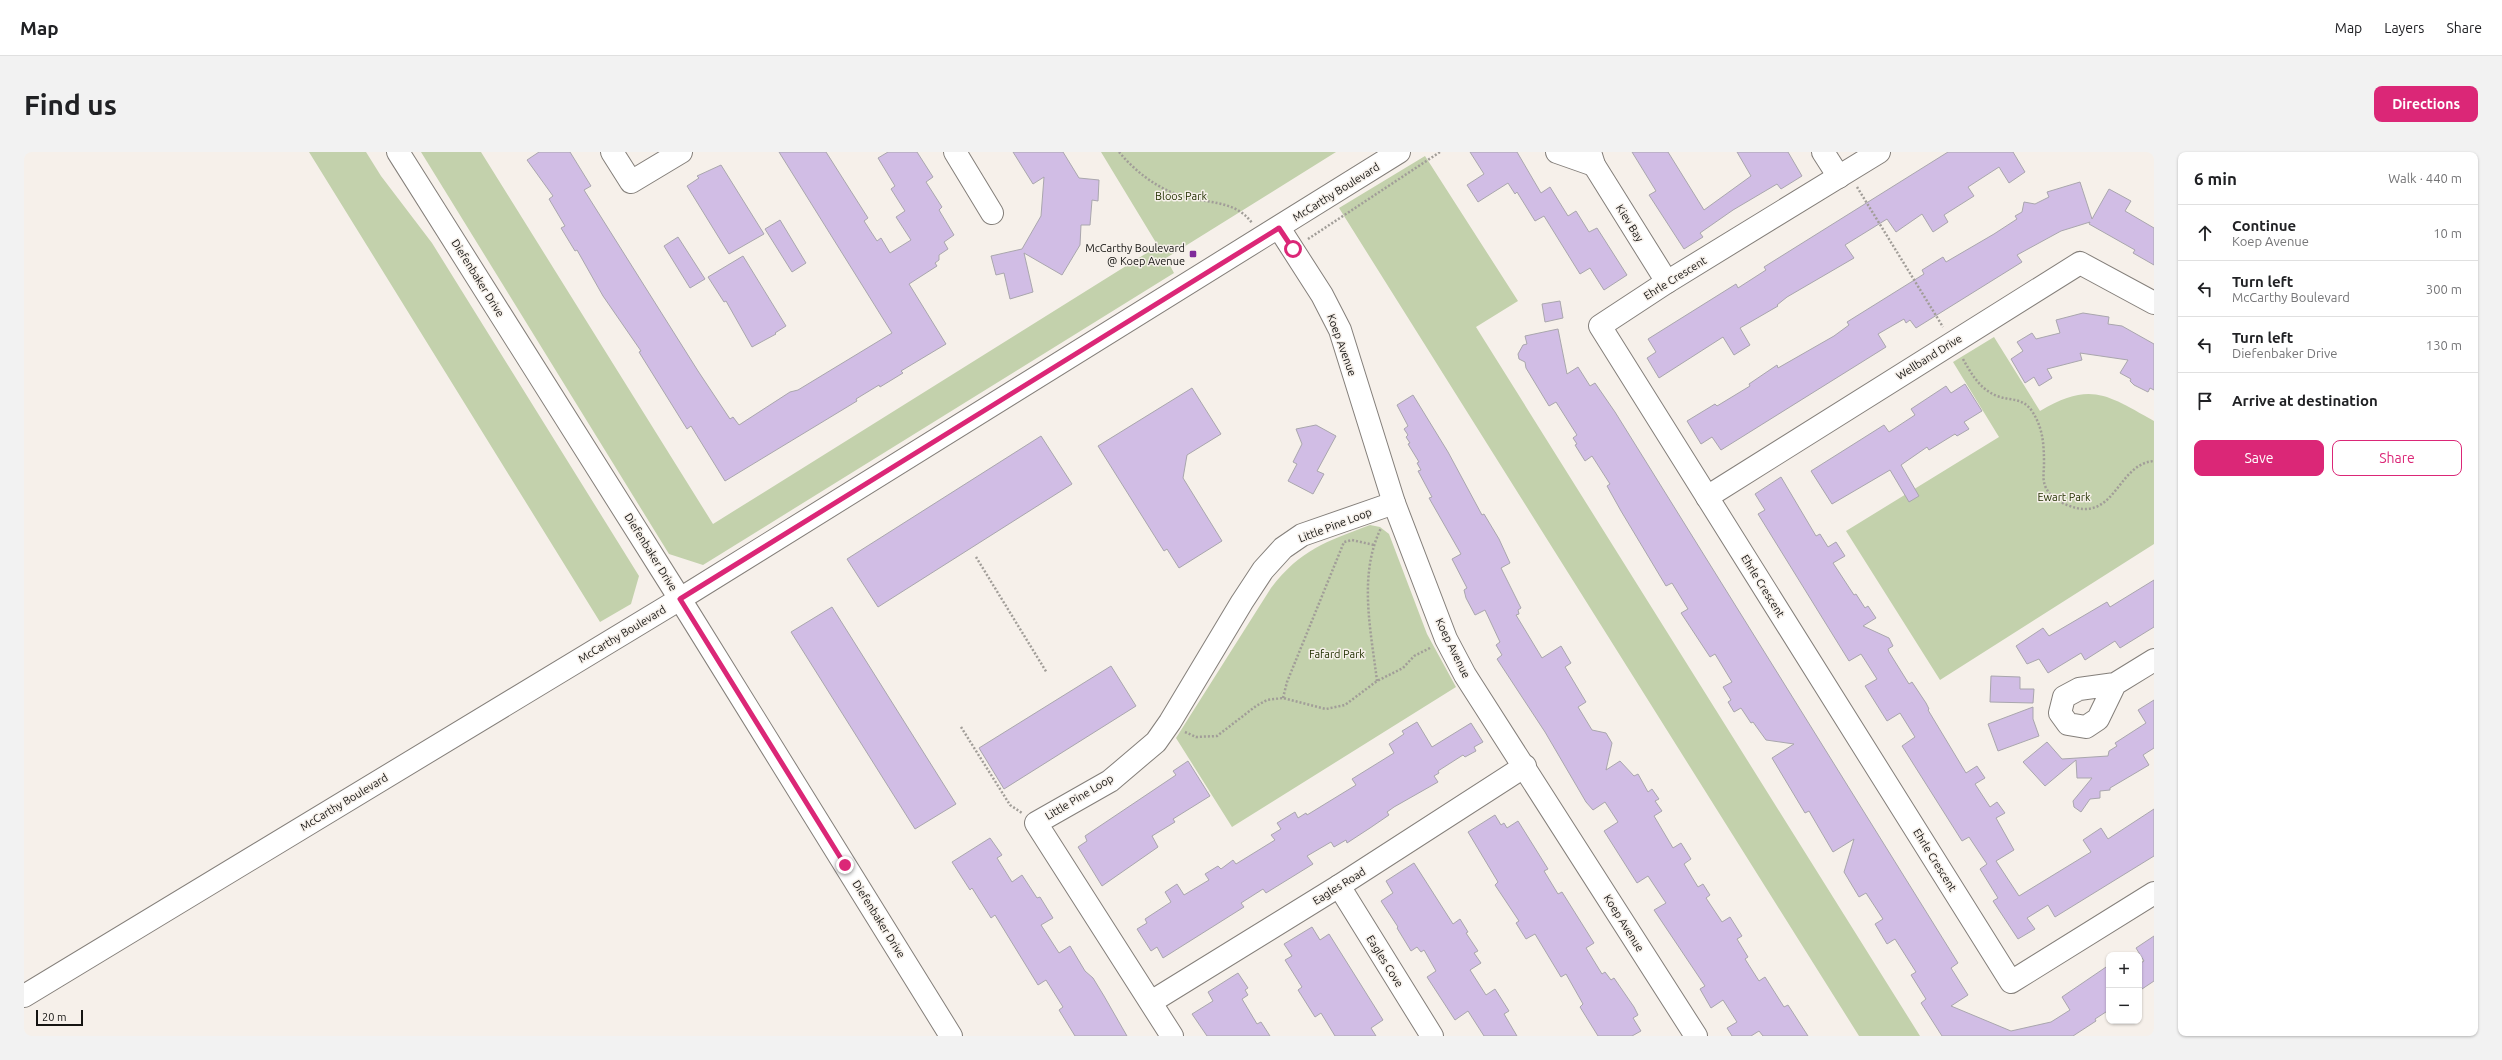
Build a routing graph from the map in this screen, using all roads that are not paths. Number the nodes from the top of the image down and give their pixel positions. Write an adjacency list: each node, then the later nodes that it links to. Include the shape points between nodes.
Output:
1 (398, 152): 17 (street, Diefenbaker Drive)
2 (612, 152): 3 (street, via 631,182)
3 (681, 152)
4 (955, 152): 11 (street)
5 (1399, 152): 12 (street, McCarthy Boulevard)
6 (1557, 152): 9 (street, Kiev Bay)
7 (1823, 152): 10 (street)
8 (1879, 152): 10 (street, Ehrle Crescent)
9 (1592, 158): 13 (street, Kiev Bay)
10 (1843, 175): 13 (street, Ehrle Crescent)
11 (992, 213)
12 (1271, 233): 16 (street, Koep Avenue, via 1293,249 1340,330); 17 (street, McCarthy Boulevard)
13 (1667, 282): 15 (street, Ehrle Crescent, via 1600,326)
14 (2154, 303): 15 (street, Wellband Drive, via 2080,263)
15 (1707, 498): 22 (street, Ehrle Crescent, via 2011,982)
16 (1394, 503): 20 (street, Koep Avenue, via 1446,639 1466,675); 24 (street, Little Pine Loop, via 1302,535 1283,548 1263,570 1170,722 1151,746 1110,780 1036,823)
17 (680, 599): 23 (street, McCarthy Boulevard); 25 (street, Diefenbaker Drive)
18 (2154, 660): 19 (street)
19 (2115, 684)
20 (1525, 766): 21 (street, Eagles Road); 28 (street, Koep Avenue)
21 (1339, 886): 24 (street, Eagles Road); 27 (street, Eagles Cove)
22 (2154, 893)
23 (24, 996)
24 (1151, 1002): 26 (street, Little Pine Loop)
25 (951, 1036)
26 (1172, 1036)
27 (1432, 1036)
28 (1696, 1036)

